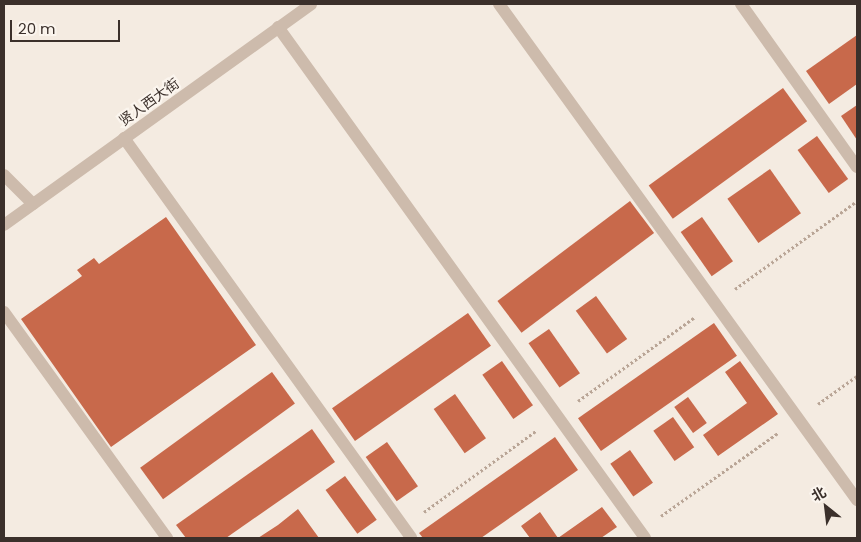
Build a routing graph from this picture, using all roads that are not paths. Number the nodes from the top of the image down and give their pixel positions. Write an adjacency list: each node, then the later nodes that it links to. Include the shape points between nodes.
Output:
1 (311, 4): 4 (street, 贤人西大街)
2 (499, 4): 11 (street)
3 (741, 4): 6 (street)
4 (278, 27): 5 (street, 贤人西大街); 12 (street)
5 (124, 138): 8 (street, 贤人西大街); 14 (street)
6 (857, 166)
7 (4, 175): 8 (street)
8 (33, 204): 9 (street, 贤人西大街)
9 (4, 225)
10 (4, 312): 13 (street)
11 (857, 500)
12 (643, 535)
13 (167, 538)
14 (411, 538)

